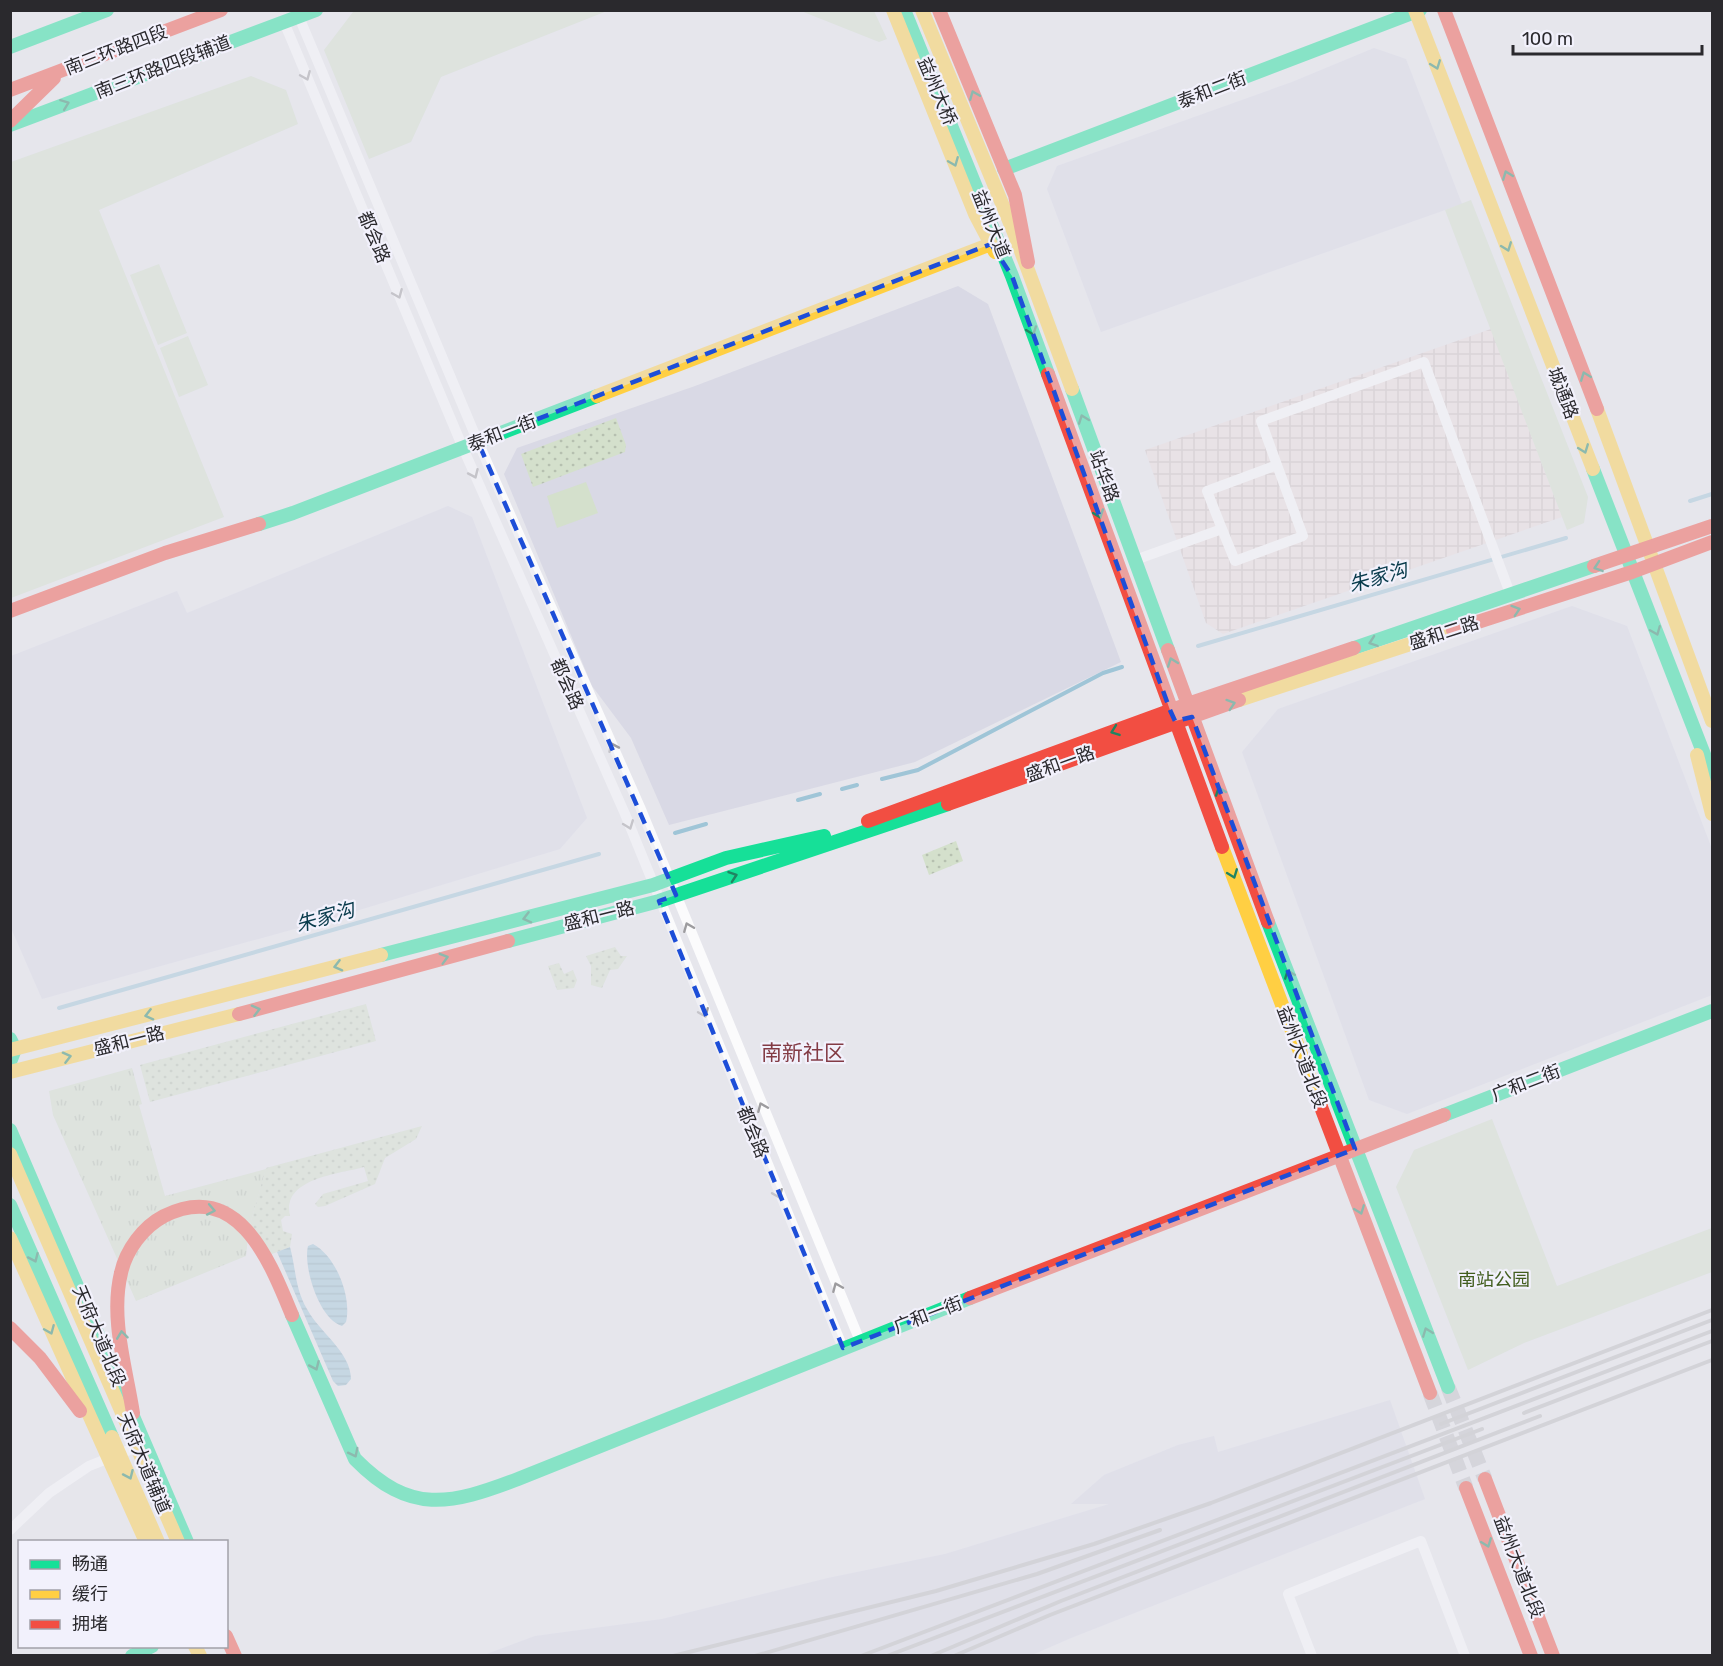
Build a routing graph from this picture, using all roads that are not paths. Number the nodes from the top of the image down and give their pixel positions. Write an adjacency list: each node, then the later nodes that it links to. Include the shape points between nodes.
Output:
1 (107, 10): 12 (main road)
2 (221, 10): 15 (main road, 南三环路四段)
3 (316, 10): 10 (main road, 南三环路四段辅道)
4 (892, 10): 22 (main road, one-way to 22, via 975,214)
5 (904, 10): 20 (main road, 益州大桥)
6 (922, 10): 18 (main road, 益州大桥)
7 (939, 10): 19 (main road, one-way to 7)
8 (1444, 10): 31 (main road, 城通路, one-way to 8)
9 (1417, 11): 19 (main road, 泰和二街); 32 (main road, 城通路, one-way to 32)
10 (298, 17): 11 (main road, 南三环路四段辅道); 25 (street, 都会路)
11 (284, 22): 17 (main road, 南三环路四段辅道, one-way to 11); 26 (street, 都会路, one-way to 26)
12 (45, 34): 13 (main road); 14 (main road)
13 (10, 35)
14 (10, 47)
15 (61, 71): 16 (main road, 南三环路四段); 17 (main road)
16 (10, 90)
17 (10, 123)
18 (986, 165): 21 (main road, 益州大道)
19 (1004, 170): 23 (main road, via 1021,218)
20 (971, 172): 24 (main road, 益州大道)
21 (1015, 235): 23 (main road, 站华路)
22 (991, 244): 24 (main road); 25 (main road, 泰和一街)
23 (1028, 270): 33 (main road, 站华路, one-way to 23)
24 (1012, 276): 42 (main road, 站华路, one-way to 42)
25 (478, 442): 26 (main road, 泰和一街); 46 (street, 都会路, one-way to 25)
26 (463, 448): 37 (main road, 泰和一街, via 293,513 165,553); 47 (street, 都会路, one-way to 47)
27 (1277, 465): 29 (street, via 1207,492); 29 (street, via 1303,536 1235,561); 36 (street, via 1261,421 1424,362)
28 (1713, 526): 31 (main road)
29 (1222, 529): 33 (street)
30 (1713, 542): 34 (main road, 盛和二路)
31 (1649, 549): 32 (main road); 34 (main road, 城通路)
32 (1626, 557): 35 (main road, 城通路); 36 (main road, one-way to 36)
33 (1135, 560): 41 (main road, 站华路, one-way to 33)
34 (1654, 563): 35 (main road, 盛和二路); 38 (main road, 城通路)
35 (1632, 572): 39 (main road, 城通路, one-way to 39); 41 (main road, 盛和二路, one-way to 35)
36 (1511, 596): 41 (main road, one-way to 41)
37 (10, 611)
38 (1700, 688): 40 (main road); 43 (main road, 城通路)
39 (1682, 695): 44 (main road, 城通路); 45 (main road)
40 (1713, 709)
41 (1190, 710): 42 (main road); 54 (main road, 益州大道北段, one-way to 41)
42 (1173, 716): 46 (main road, 盛和一路, one-way to 46, via 844,830 726,858); 48 (main road, 盛和一路, one-way to 42, via 1002,786); 56 (main road, 益州大道北段, one-way to 56)
43 (1713, 721)
44 (1713, 775)
45 (1713, 814)
46 (670, 880): 47 (main road, 盛和一路); 48 (street, 都会路)
47 (653, 885): 49 (street, 都会路); 51 (main road, 盛和一路, one-way to 51)
48 (676, 895): 49 (main road, 盛和一路); 60 (street, 都会路, one-way to 48)
49 (659, 901): 52 (main road, 盛和一路, one-way to 49, via 320,994 591,916); 61 (street, 都会路, one-way to 61)
50 (1713, 1011): 54 (main road, 广和二街)
51 (12, 1050)
52 (10, 1072)
53 (10, 1130): 64 (main road, 天府大道北段)
54 (1355, 1149): 56 (main road, 广和二街); 62 (main road, 益州大道北段, one-way to 54)
55 (10, 1154): 66 (main road, 天府大道辅道)
56 (1340, 1155): 60 (main road, 广和一街); 63 (main road, 益州大道北段, one-way to 63)
57 (10, 1205): 67 (main road, 天府大道辅道, one-way to 67)
58 (10, 1238): 65 (main road, one-way to 65)
59 (10, 1328): 65 (main road, via 40,1358)
60 (860, 1341): 61 (main road, 广和一街)
61 (843, 1348): 64 (main road, 广和一街, one-way to 61, via 119,1315 121,1273 127,1255 148,1226 192,1208 207,1208 234,1220 266,1254 355,1459 384,1488 404,1497 442,1502 482,1492)
62 (1448, 1387)
63 (1430, 1393)
64 (133, 1413): 74 (main road, 天府大道北段)
65 (92, 1426): 71 (main road)
66 (137, 1447): 67 (street); 73 (main road, 天府大道辅道)
67 (120, 1454): 70 (street, via 89,1466 49,1493); 72 (main road, 天府大道辅道, one-way to 72)
68 (1485, 1479): 82 (main road, 益州大道北段)
69 (1466, 1488): 81 (main road, 益州大道北段, one-way to 81)
70 (10, 1530)
71 (145, 1540)
72 (157, 1540)
73 (177, 1540)
74 (186, 1540)
75 (228, 1640): 78 (main road)
76 (150, 1648): 77 (main road)
77 (132, 1656)
78 (235, 1656)
79 (1312, 1656): 80 (street, via 1288,1594 1421,1541)
80 (1465, 1656)
81 (1531, 1656)
82 (1553, 1656)

